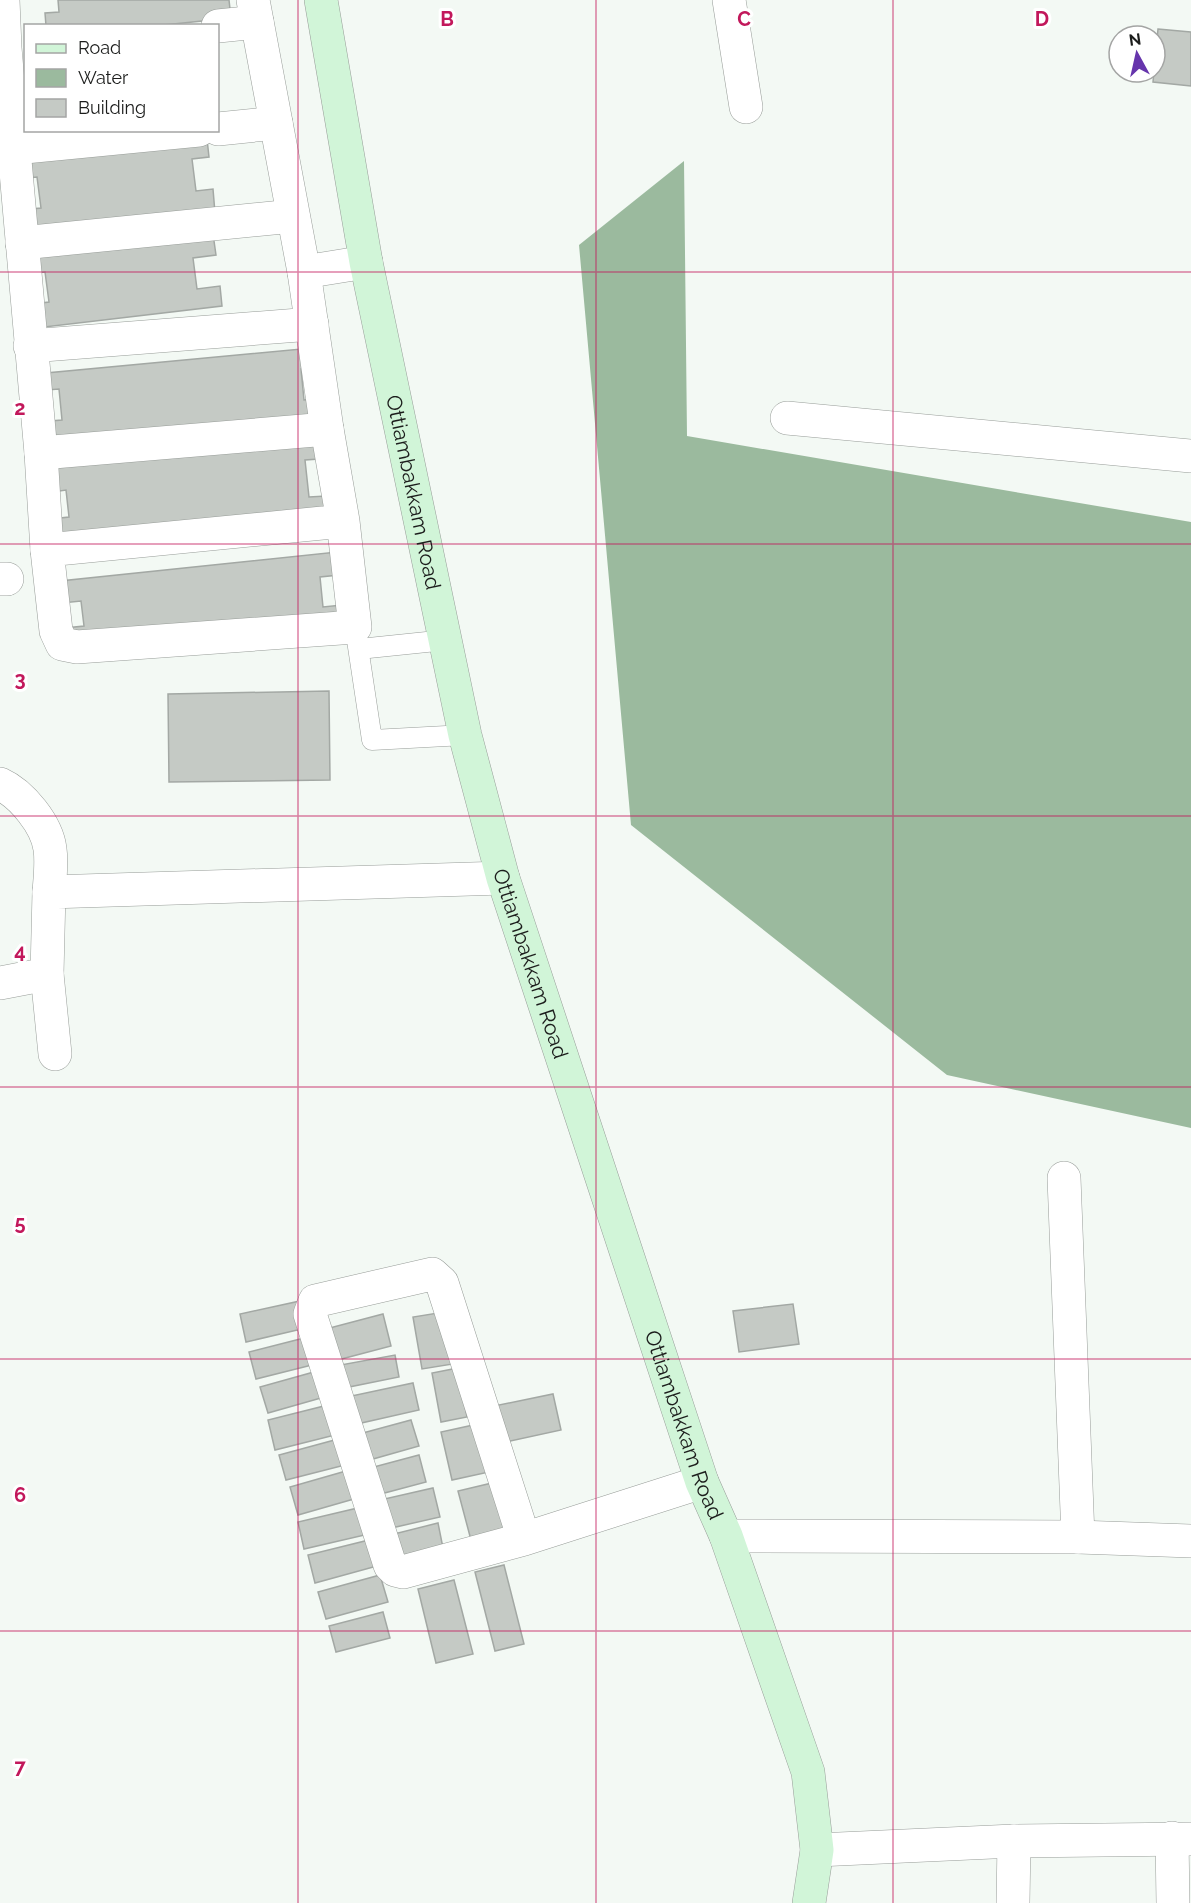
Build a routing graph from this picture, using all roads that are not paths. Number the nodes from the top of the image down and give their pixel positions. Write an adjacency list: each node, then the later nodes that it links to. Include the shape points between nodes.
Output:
1 (3, 0): 6 (street)
2 (321, 0): 14 (street, Ottiambakkam Road)
3 (729, 0): 7 (street)
4 (255, 11): 5 (street); 8 (street)
5 (219, 26)
6 (15, 46): 11 (street)
7 (746, 107)
8 (276, 123): 9 (street); 12 (street)
9 (219, 129)
10 (178, 132): 11 (street)
11 (14, 148): 13 (street)
12 (293, 216): 13 (street); 15 (street)
13 (22, 243): 17 (street)
14 (366, 262): 15 (street); 25 (street, Ottiambakkam Road)
15 (304, 272): 16 (street)
16 (312, 324): 17 (street); 19 (street)
17 (30, 346): 20 (street)
18 (787, 418): 21 (street)
19 (327, 429): 20 (street); 22 (street)
20 (41, 453): 23 (street)
21 (1191, 456)
22 (343, 521): 23 (street); 24 (street)
23 (47, 550): 24 (street, via 56,631 62,644 77,647)
24 (357, 638): 25 (lane); 26 (lane, via 372,740)
25 (446, 640): 26 (street, Ottiambakkam Road)
26 (465, 735): 28 (street, Ottiambakkam Road)
27 (0, 784): 29 (street, via 38,817 50,848)
28 (503, 878): 29 (street); 34 (street, Ottiambakkam Road)
29 (49, 892): 30 (street)
30 (47, 974): 31 (street); 32 (street)
31 (0, 983)
32 (55, 1054)
33 (1064, 1178): 36 (street)
34 (702, 1482): 35 (street, Ottiambakkam Road); 37 (street)
35 (726, 1536): 36 (street); 41 (street, Ottiambakkam Road, via 808,1772)
36 (1078, 1537): 38 (street)
37 (524, 1539): 37 (street, via 403,1572 390,1565 310,1314 315,1301 432,1274 442,1283)
38 (1191, 1541)
39 (1182, 1839): 40 (street); 44 (street)
40 (1014, 1841): 41 (street); 43 (street)
41 (817, 1850): 42 (street, Ottiambakkam Road)
42 (809, 1903)
43 (1013, 1903)
44 (1173, 1903)

